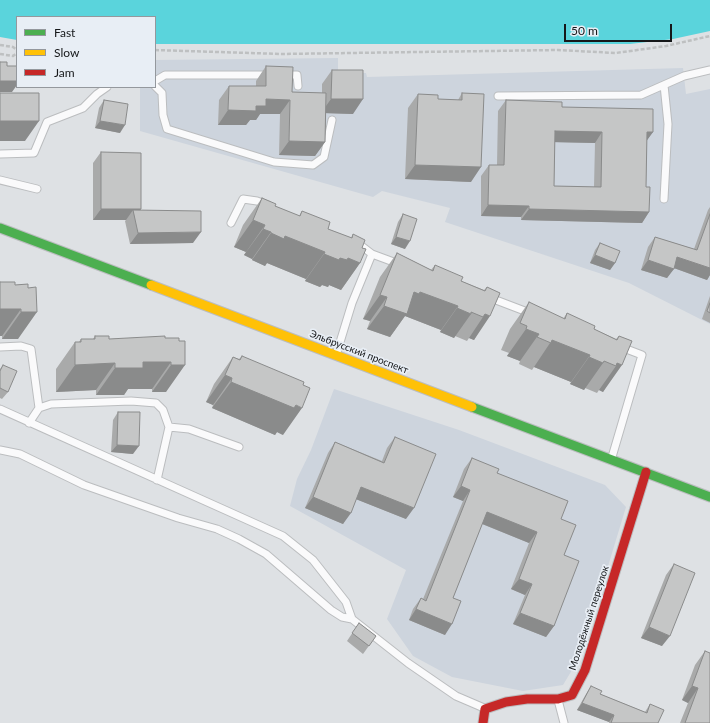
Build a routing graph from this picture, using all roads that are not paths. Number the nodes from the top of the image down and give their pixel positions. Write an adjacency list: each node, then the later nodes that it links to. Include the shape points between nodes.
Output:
1 (710, 70): 3 (lane, via 684,76)
2 (156, 80): 4 (lane, via 165,75 297,75)
3 (664, 85): 7 (lane, via 641,95); 12 (lane, via 668,124)
4 (298, 86)
5 (156, 87): 8 (lane, via 162,93 163,115 167,129 274,162 313,165 324,157)
6 (105, 88): 9 (lane, via 83,108 47,122 34,153)
7 (498, 96)
8 (332, 120)
9 (0, 154)
10 (0, 180): 11 (lane)
11 (37, 189)
12 (664, 199)
13 (278, 209): 14 (lane, via 243,199)
14 (231, 223)
15 (0, 228): 23 (main road, Эльбрусский проспект)
16 (349, 238): 17 (lane)
17 (372, 254): 18 (lane); 23 (lane, via 352,303)
18 (409, 268)
19 (482, 295): 20 (lane)
20 (540, 317)
21 (613, 344): 30 (lane, via 642,355)
22 (0, 347): 24 (lane, via 21,346 31,349)
23 (336, 354): 30 (main road, Эльбрусский проспект)
24 (38, 408): 26 (lane); 27 (lane, via 51,404 156,402 163,410)
25 (0, 409): 26 (lane)
26 (29, 423): 32 (lane)
27 (169, 427): 28 (lane, via 189,429); 32 (lane)
28 (239, 447)
29 (0, 450): 34 (lane, via 20,454 84,485 217,529 239,539 266,554 331,610 342,617)
30 (612, 458): 31 (main road, Эльбрусский проспект)
31 (646, 472): 33 (main road, Эльбрусский проспект); 35 (main road, Молодёжный переулок, via 585,670 572,695)
32 (157, 480): 34 (lane, via 283,536 313,560 346,602)
33 (710, 497)
34 (352, 619): 36 (lane, via 408,663 456,696)
35 (558, 699): 36 (main road, Молодёжный переулок, via 527,699); 38 (lane)
36 (485, 709): 37 (main road)
37 (483, 723)
38 (564, 723)

